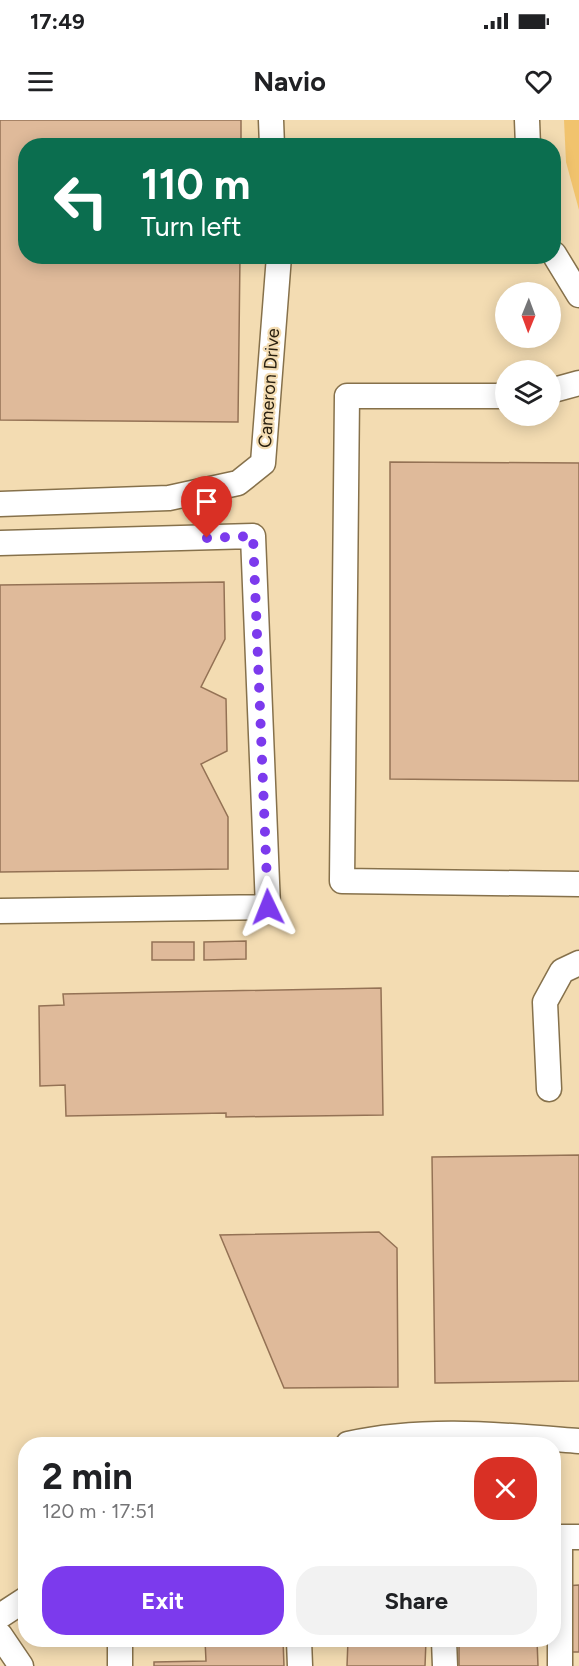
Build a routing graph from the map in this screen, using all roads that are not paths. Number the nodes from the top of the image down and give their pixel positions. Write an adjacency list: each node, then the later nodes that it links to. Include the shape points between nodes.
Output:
1 (271, 120): 3 (street)
2 (527, 120): 4 (street)
3 (272, 138)
4 (528, 138)
5 (278, 264): 11 (street, Cameron Drive, via 263,463 238,483 169,498)
6 (560, 264): 7 (street)
7 (579, 295)
8 (579, 383): 9 (street)
9 (561, 388)
10 (495, 396): 13 (street, via 347,396 342,881)
11 (0, 504)
12 (0, 543): 14 (street, via 253,536 268,907)
13 (579, 884)
14 (0, 911)
15 (579, 963): 16 (street, via 562,971 545,1002)
16 (549, 1089)
17 (391, 1437): 18 (street, via 416,1433)
18 (433, 1437)
19 (462, 1437): 20 (street)
20 (530, 1437)
21 (561, 1440): 22 (street)
22 (579, 1441)
23 (561, 1537): 24 (street)
24 (579, 1537)
25 (18, 1604): 26 (street)
26 (0, 1616)
27 (0, 1635): 32 (street)
28 (120, 1647): 33 (street)
29 (299, 1647): 34 (street)
30 (444, 1647): 35 (street)
31 (560, 1647): 36 (street)
32 (21, 1666)
33 (120, 1666)
34 (300, 1666)
35 (445, 1666)
36 (560, 1666)

